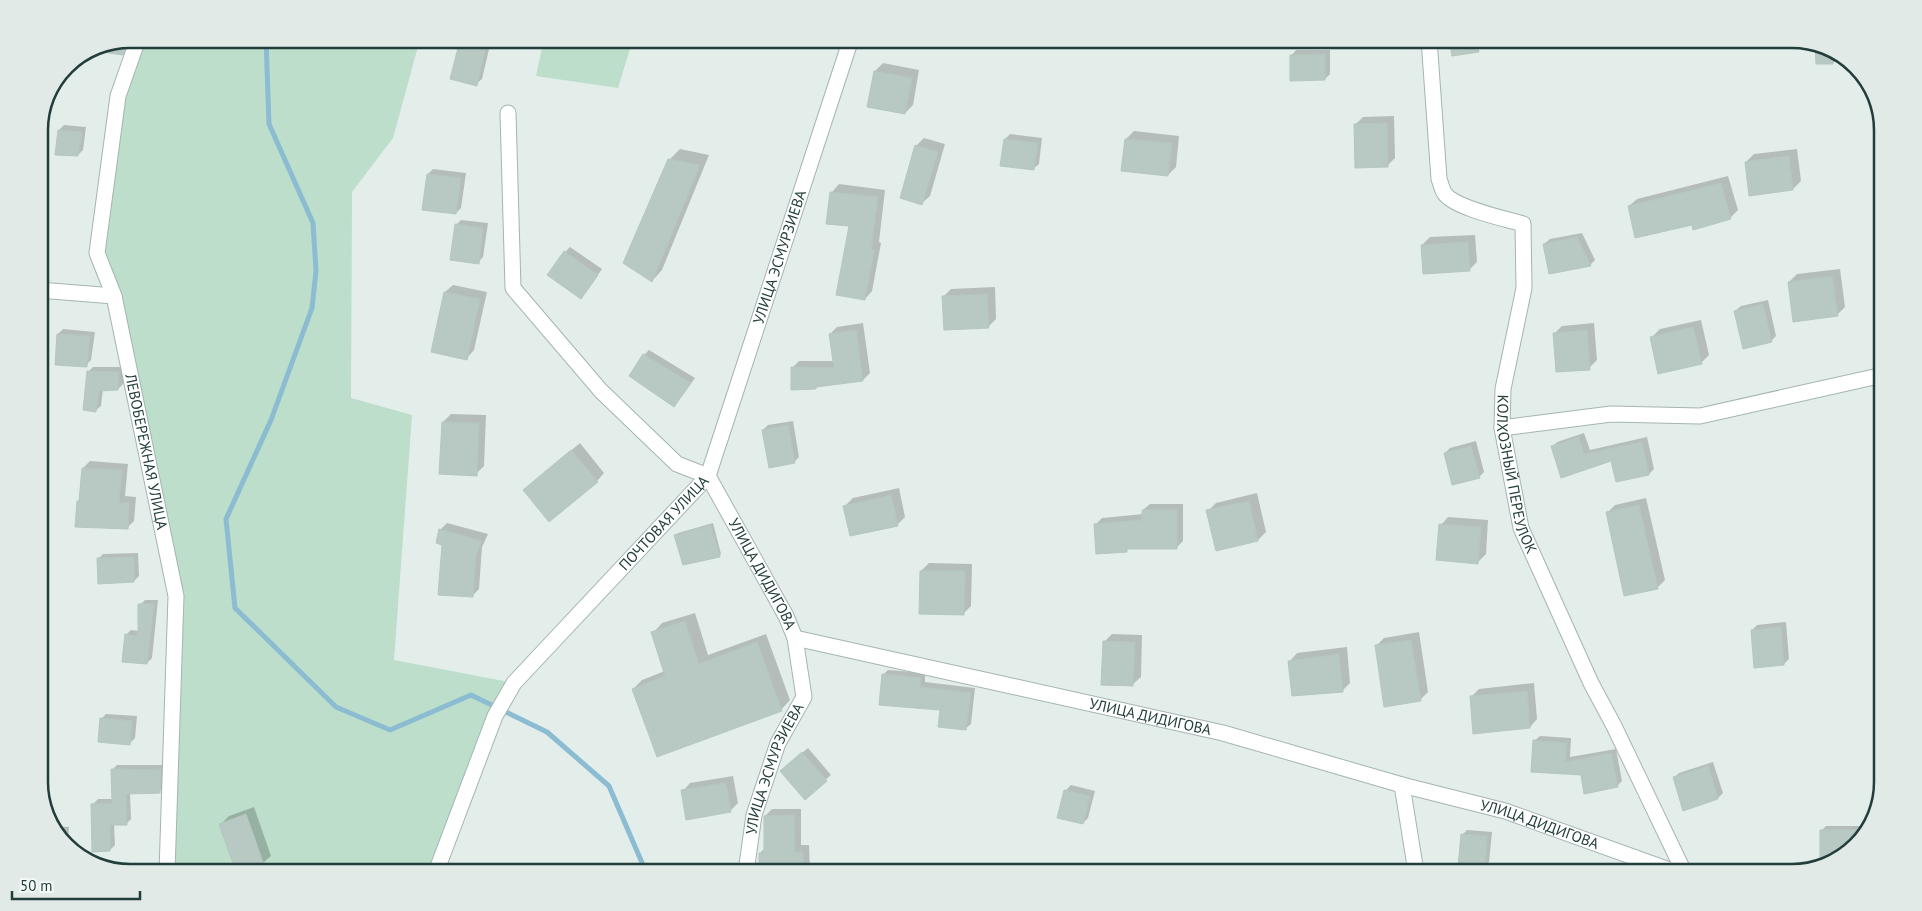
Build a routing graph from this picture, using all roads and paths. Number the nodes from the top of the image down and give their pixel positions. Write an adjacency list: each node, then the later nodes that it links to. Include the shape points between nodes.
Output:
1 (135, 48): 6 (street, ЛЕВОБЕРЕЖНАЯ УЛИЦА, via 118,96 98,253)
2 (848, 48): 9 (street, УЛИЦА ЭСМУРЗИЕВА)
3 (1430, 48): 8 (street, КОЛХОЗНЫЙ ПЕРЕУЛОК, via 1439,179 1445,195 1459,204 1523,224 1524,288 1502,389)
4 (508, 113): 9 (street, ПОЧТОВАЯ УЛИЦА, via 514,288 601,391 677,464)
5 (48, 291): 6 (street)
6 (114, 296): 12 (street, ЛЕВОБЕРЕЖНАЯ УЛИЦА, via 176,596)
7 (1874, 377): 8 (street, via 1700,416 1611,414)
8 (1502, 428): 17 (street, КОЛХОЗНЫЙ ПЕРЕУЛОК, via 1521,528 1591,683)
9 (708, 476): 10 (street, УЛИЦА ДИДИГОВА); 13 (street, ПОЧТОВАЯ УЛИЦА, via 514,683 495,716)
10 (795, 638): 11 (street, УЛИЦА ДИДИГОВА, via 1223,733); 14 (street, УЛИЦА ЭСМУРЗИЕВА, via 804,697 778,743 754,815)
11 (1402, 785): 15 (street); 16 (street, УЛИЦА ДИДИГОВА, via 1505,811)
12 (167, 864)
13 (439, 864)
14 (747, 864)
15 (1415, 864)
16 (1653, 864)
17 (1680, 864)

